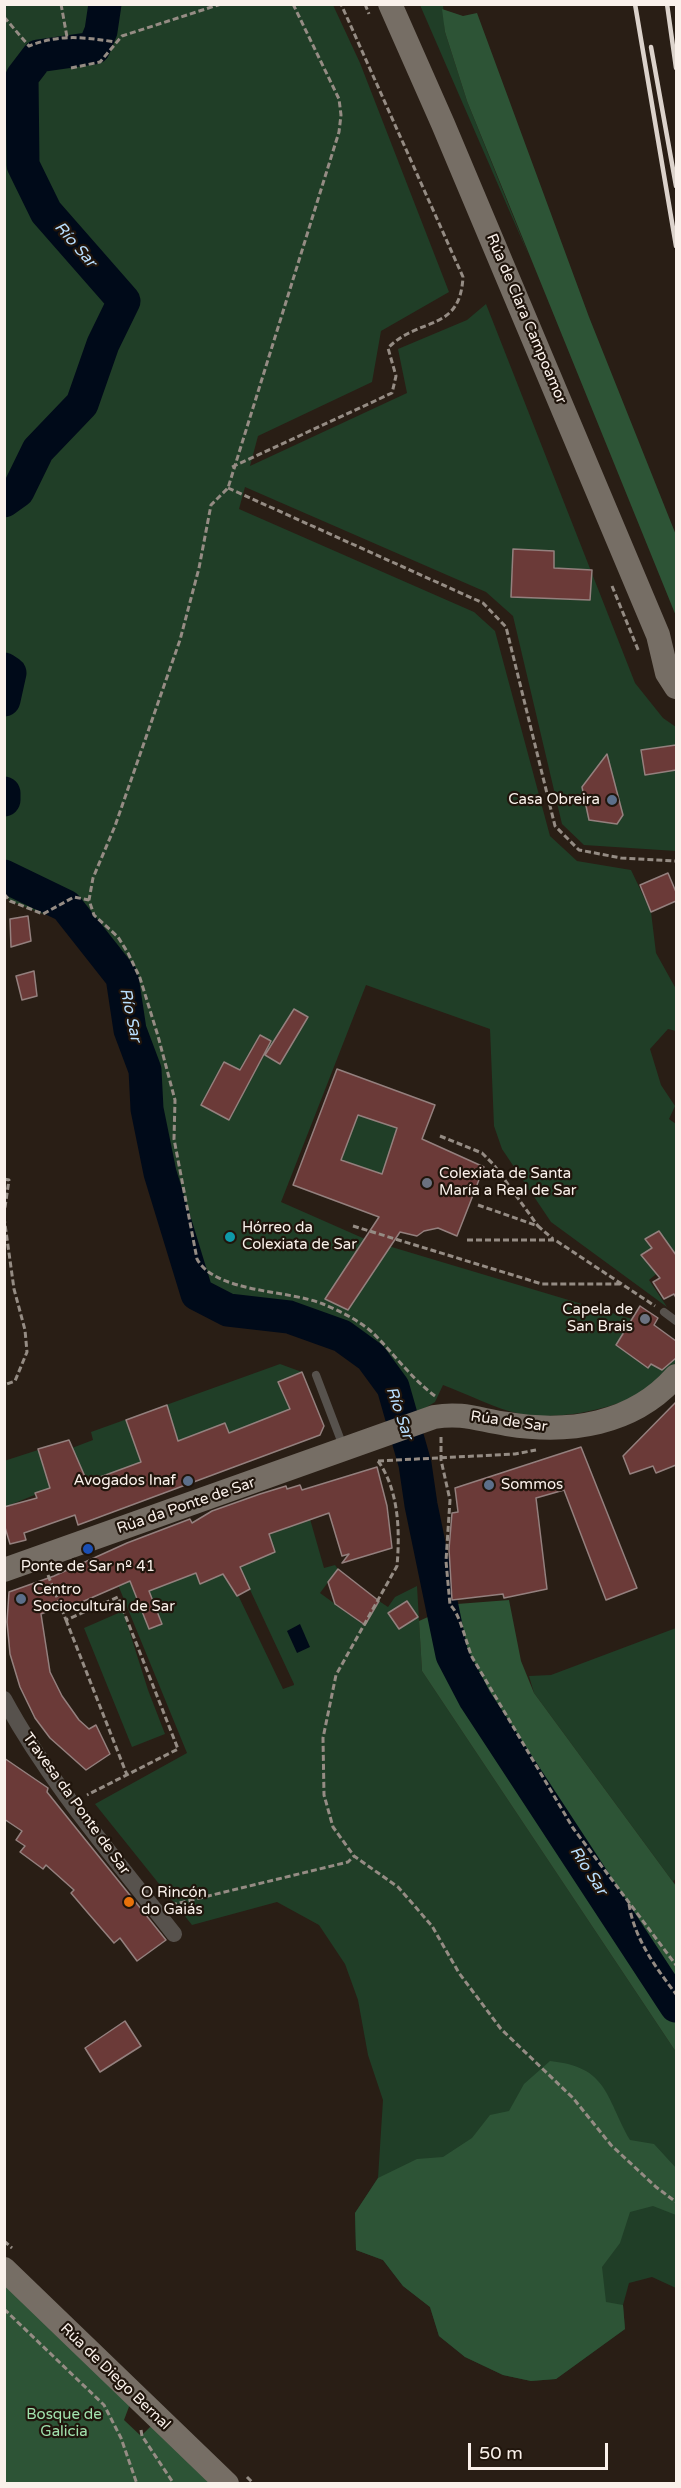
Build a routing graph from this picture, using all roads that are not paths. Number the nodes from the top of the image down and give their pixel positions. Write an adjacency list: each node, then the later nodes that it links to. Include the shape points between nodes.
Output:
1 (390, 4): 2 (street, Rúa de Clara Campoamor)
2 (658, 635): 3 (street, Rúa de Clara Campoamor); 4 (street, Rúa de Clara Campoamor, via 667,673)
3 (676, 659)
4 (676, 687)
5 (664, 1312): 6 (lane)
6 (676, 1321)
7 (316, 1375): 9 (lane)
8 (676, 1376): 9 (street, Rúa de Sar, via 647,1404 591,1424 530,1428 472,1415 437,1416)
9 (355, 1445): 10 (street, Rúa da Ponte de Sar)
10 (4, 1570)
11 (4, 1699): 12 (street, Travesa da Ponte de Sar, via 72,1803)
12 (174, 1934)
13 (4, 2269): 14 (street, Rúa de Diego Bernal)
14 (227, 2484)

